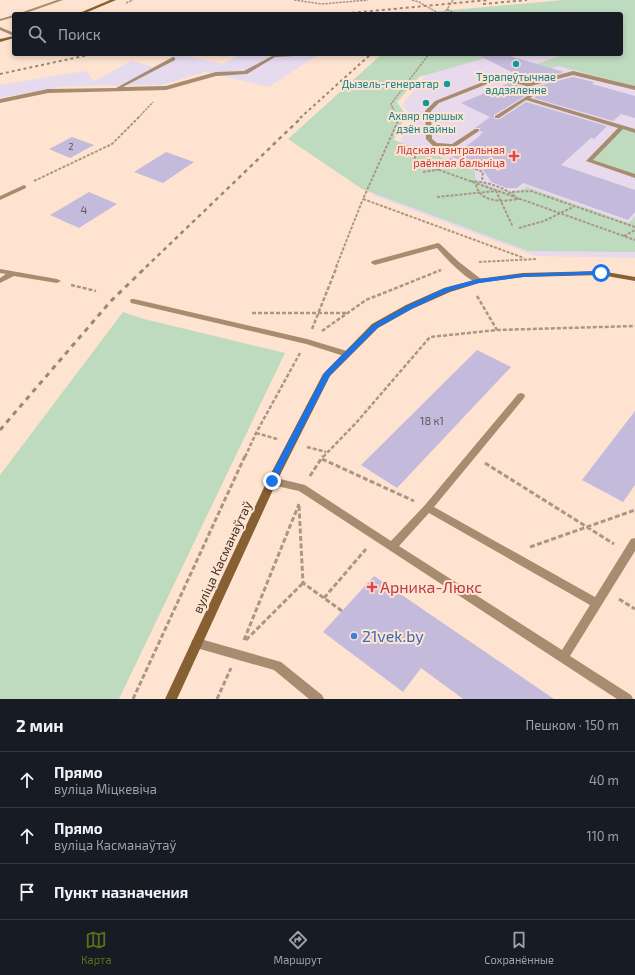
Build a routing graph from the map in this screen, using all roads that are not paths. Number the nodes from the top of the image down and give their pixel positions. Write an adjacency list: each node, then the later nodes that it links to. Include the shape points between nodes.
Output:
1 (61, 0): 3 (street)
2 (114, 0): 4 (main road)
3 (25, 12)
4 (84, 12)
5 (12, 17): 6 (street)
6 (0, 20)
7 (0, 28): 8 (street)
8 (12, 35)
9 (12, 37): 10 (main road)
10 (0, 41)
11 (274, 56): 15 (street, via 245,73 216,74 166,88)
12 (173, 59): 15 (street)
13 (528, 85): 14 (street, via 573,73); 16 (street, via 535,93); 20 (street, via 500,77 437,102 428,111 429,139 435,145 453,146)
14 (635, 88)
15 (116, 90): 17 (street, via 48,91)
16 (525, 98): 18 (street); 19 (street)
17 (0, 102)
18 (497, 117)
19 (622, 127): 21 (street); 22 (street, via 589,161)
20 (477, 130)
21 (635, 131)
22 (635, 176)
23 (24, 187): 24 (street)
24 (0, 198)
25 (375, 263): 31 (street, via 438,245)
26 (0, 271): 27 (street)
27 (14, 273): 29 (street); 30 (street)
28 (635, 278): 31 (main road, вуліца Касманаўтаў, via 601,273 523,275)
29 (0, 281)
30 (57, 281)
31 (474, 282): 33 (main road, вуліца Касманаўтаў, via 409,307 375,326)
32 (134, 300): 33 (street)
33 (347, 354): 35 (main road, вуліца Касманаўтаў, via 327,374)
34 (521, 396): 36 (street)
35 (272, 481): 38 (street, via 302,488); 40 (main road, вуліца Касманаўтаў)
36 (428, 508): 38 (street); 39 (street)
37 (635, 542): 39 (street)
38 (392, 547): 41 (street)
39 (597, 603): 41 (street)
40 (197, 643): 42 (main road, вуліца Касманаўтаў); 43 (street, via 277,666)
41 (563, 658): 44 (street)
42 (171, 699)
43 (318, 699)
44 (627, 699)

